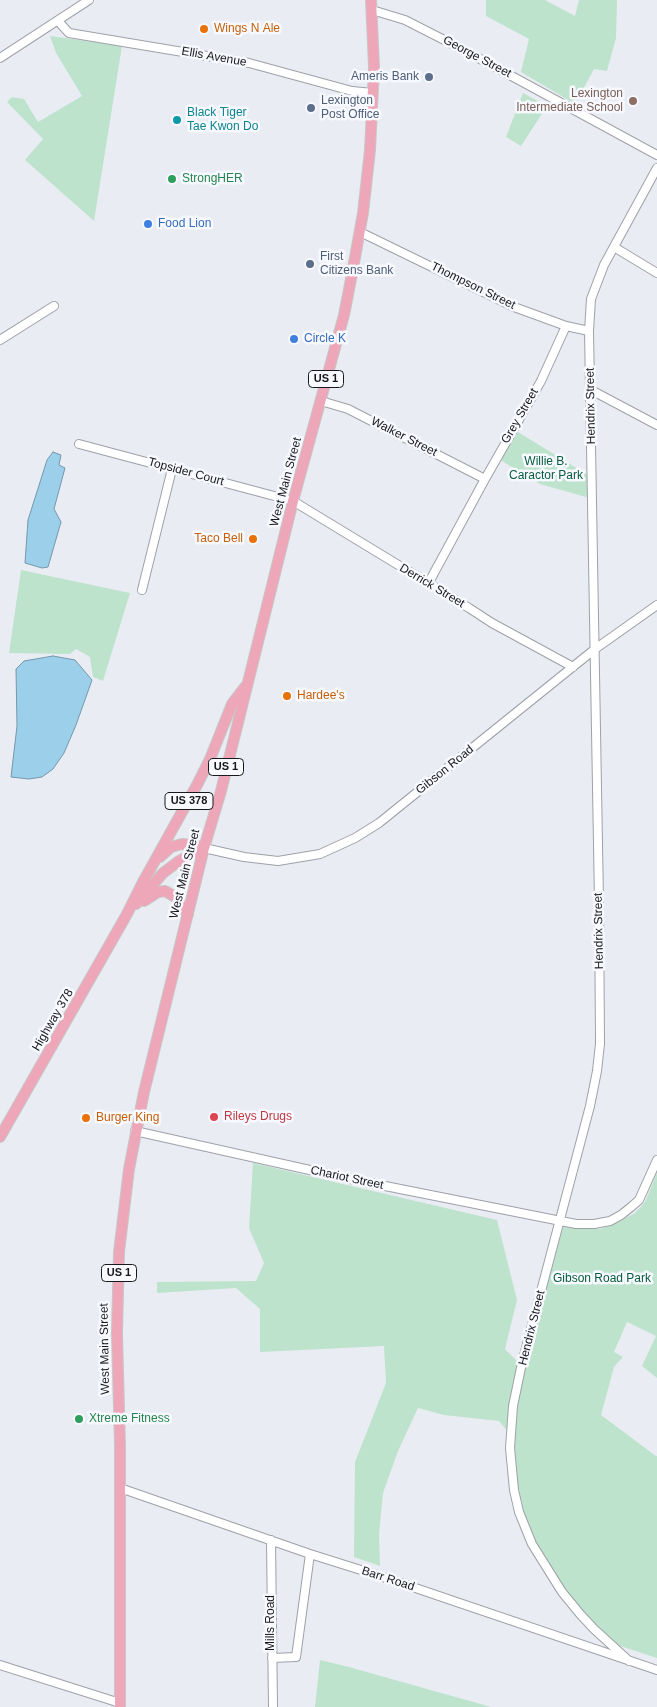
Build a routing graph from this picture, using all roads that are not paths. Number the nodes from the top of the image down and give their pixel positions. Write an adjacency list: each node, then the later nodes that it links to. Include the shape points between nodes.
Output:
1 (89, 0): 3 (street)
2 (372, 5): 5 (main road, West Main Street / US 1); 6 (street, George Street, via 460,48)
3 (58, 21): 4 (street); 5 (street, Ellis Avenue, via 70,33 244,62 352,91)
4 (0, 58)
5 (374, 93): 8 (main road, West Main Street / US 1, via 370,158)
6 (657, 155)
7 (657, 168): 9 (street, Hendrix Street)
8 (360, 232): 12 (street, Thompson Street, via 514,306); 16 (main road, West Main Street / US 1, via 344,315)
9 (614, 246): 10 (street); 13 (street, Hendrix Street, via 593,291)
10 (657, 273)
11 (54, 306): 14 (street)
12 (566, 326): 13 (street, Thompson Street); 20 (street, Grey Street, via 541,381)
13 (590, 331): 15 (street, Hendrix Street)
14 (0, 340)
15 (591, 390): 17 (street); 25 (street, Hendrix Street)
16 (321, 401): 20 (street, Walker Street, via 348,409); 21 (main road, West Main Street / US 1)
17 (657, 425)
18 (79, 444): 19 (street, Topsider Court)
19 (172, 469): 21 (street, Topsider Court); 23 (street)
20 (485, 479): 22 (street, Grey Street)
21 (293, 501): 22 (street, Derrick Street); 27 (main road, West Main Street / US 1)
22 (428, 584): 26 (street, Derrick Street, via 508,633)
23 (142, 590)
24 (657, 605): 25 (street, Gibson Road)
25 (595, 649): 26 (street, Gibson Road); 35 (street, Hendrix Street, via 600,1044 593,1092)
26 (573, 667): 28 (street, Gibson Road, via 379,823 338,847 320,854 272,861)
27 (246, 686): 28 (main road, West Main Street / US 1); 29 (main road, US 378, via 232,704 210,759)
28 (204, 848): 29 (main road, via 187,843 175,845); 30 (main road, US 378, via 163,873); 31 (main road, West Main Street / US 1)
29 (152, 866): 30 (main road, US 378)
30 (127, 914): 31 (main road, via 152,895 165,891 177,898); 33 (main road, Highway 378 / US 378)
31 (188, 915): 32 (main road, West Main Street / US 1)
32 (135, 1131): 35 (street, Chariot Street, via 350,1180); 36 (main road, West Main Street / US 1, via 119,1252)
33 (0, 1137)
34 (657, 1160): 35 (street, Chariot Street, via 639,1200 621,1215 594,1224)
35 (560, 1221): 40 (street, Hendrix Street, via 513,1406 510,1448 514,1490 526,1531 547,1569 580,1614)
36 (120, 1488): 37 (street, Barr Road); 43 (main road, West Main Street / US 1)
37 (271, 1540): 38 (street, Barr Road); 39 (street, Mills Road)
38 (310, 1554): 39 (street, via 296,1657); 40 (street, Barr Road)
39 (272, 1658): 44 (street, Mills Road)
40 (629, 1661): 42 (street, Barr Road)
41 (0, 1665): 43 (street)
42 (657, 1670)
43 (120, 1705)
44 (272, 1707)

